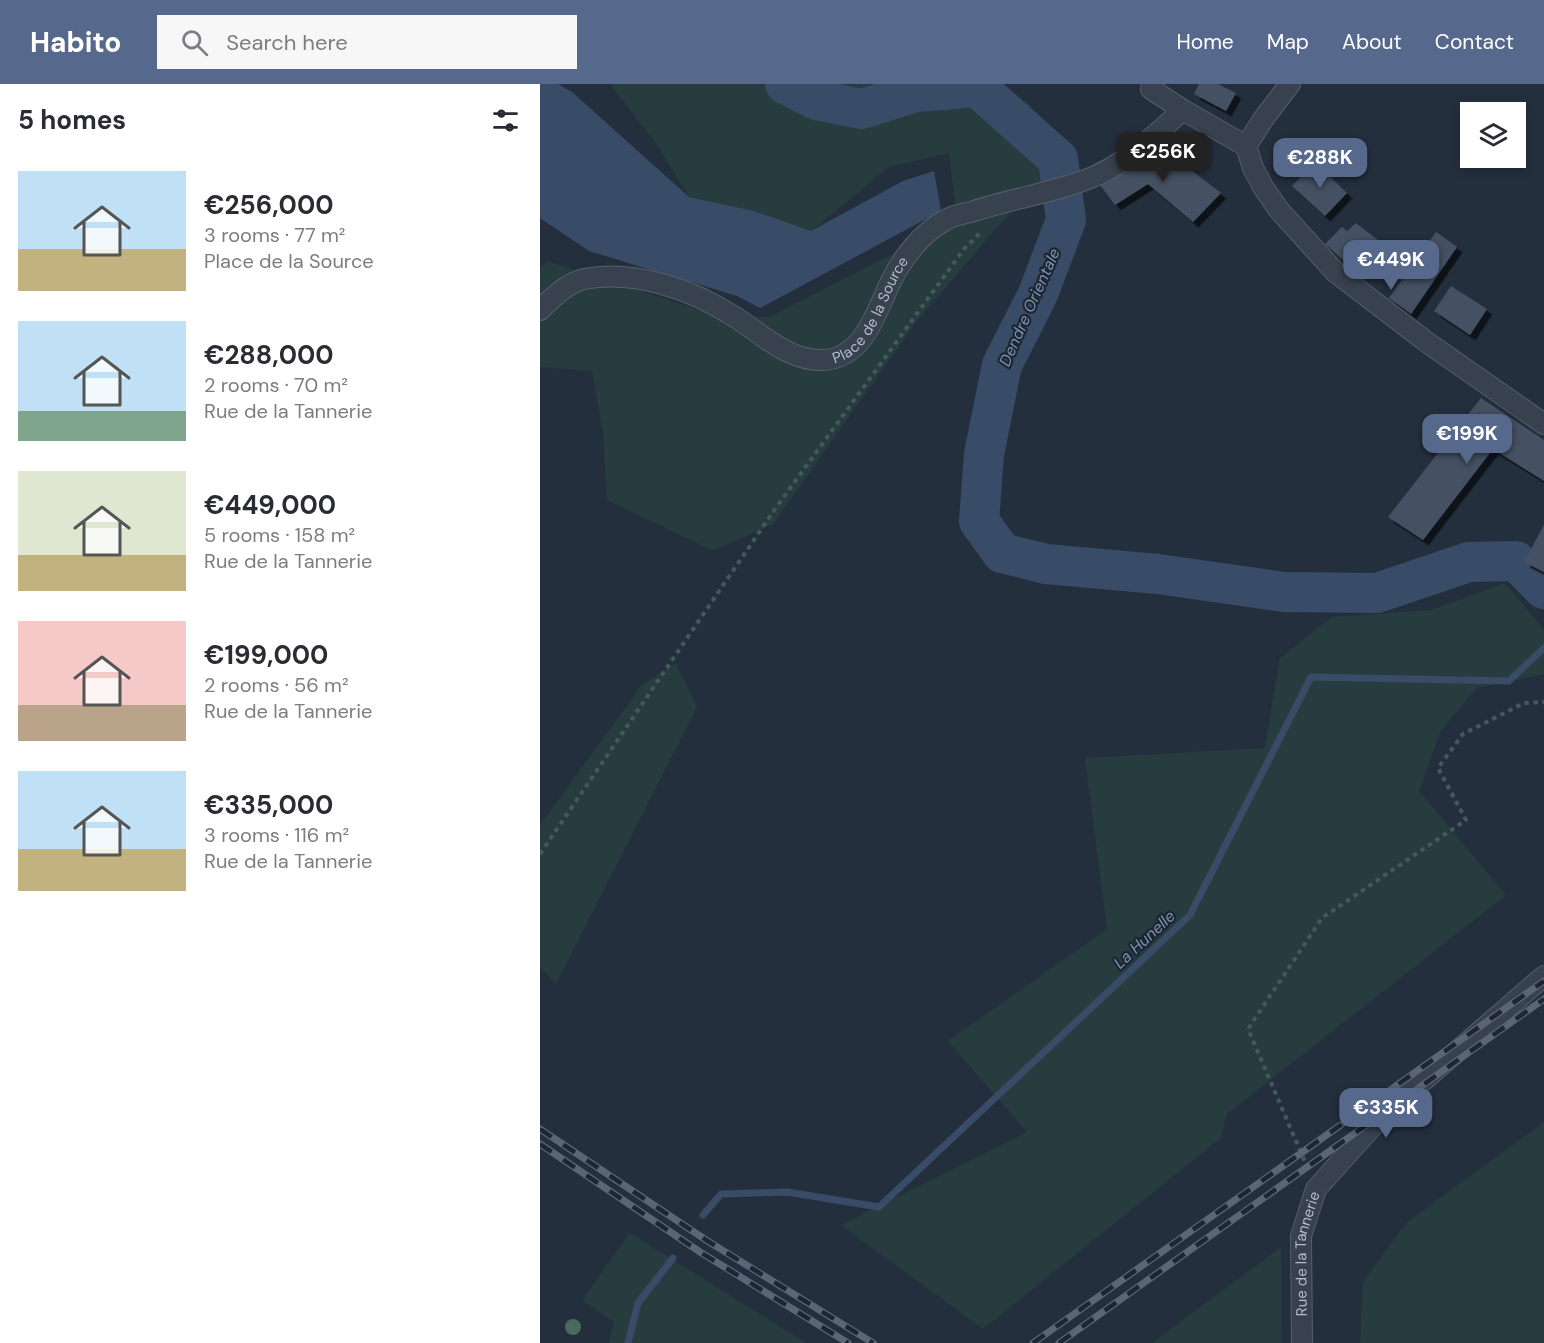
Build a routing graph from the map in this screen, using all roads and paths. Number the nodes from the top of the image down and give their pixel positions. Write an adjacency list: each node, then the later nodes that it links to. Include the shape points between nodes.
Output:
1 (1290, 84): 4 (street)
2 (1151, 89): 3 (street)
3 (1183, 110): 4 (street); 6 (street, Place de la Source, via 1111,169 1086,180 945,220 917,242 896,271 858,345 825,360 800,357 770,343 703,298 624,276 582,279 557,293)
4 (1246, 146): 7 (street, via 1253,168 1279,210 1335,272)
5 (989, 224): 9 (path, via 964,249 775,509)
6 (540, 310)
7 (1544, 424)
8 (1544, 702): 11 (path, via 1524,703 1463,734 1438,768 1466,820 1322,918 1248,1029)
9 (540, 854)
10 (1544, 976): 11 (street, Rue de la Tannerie, via 1379,1119)
11 (1316, 1189): 12 (street, Rue de la Tannerie, via 1301,1236)
12 (1302, 1343)

